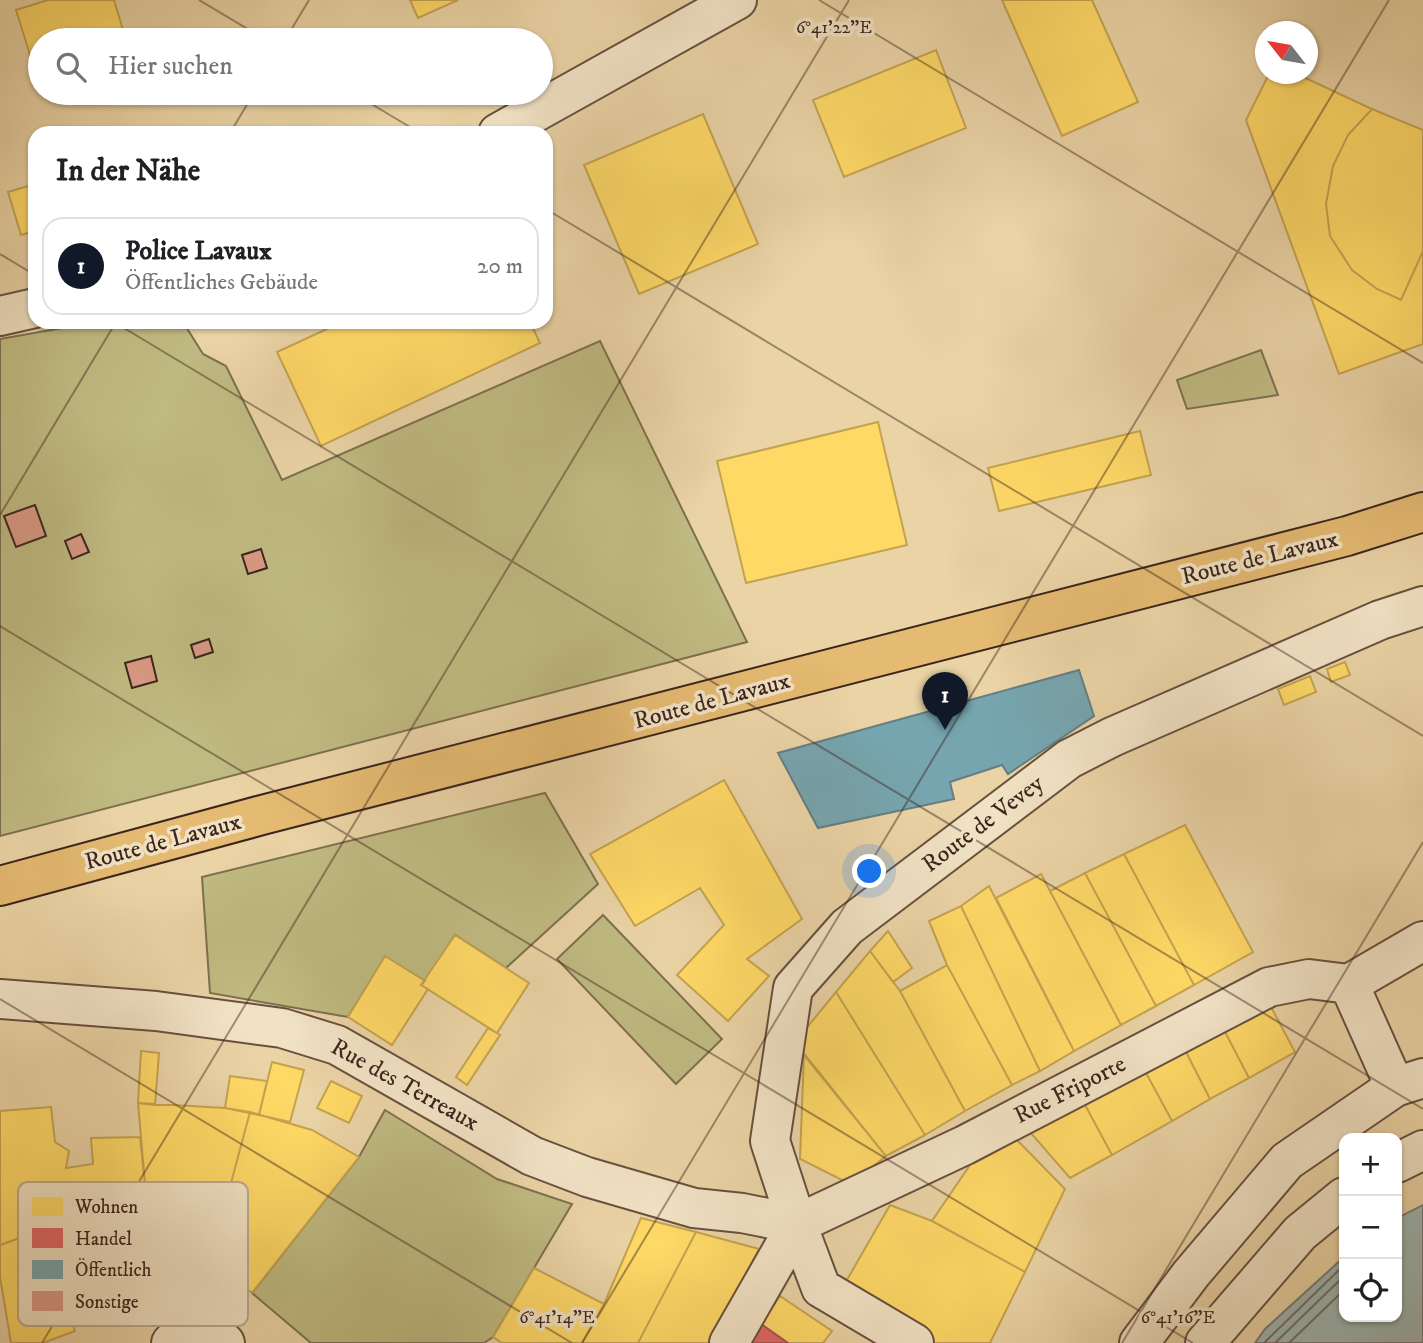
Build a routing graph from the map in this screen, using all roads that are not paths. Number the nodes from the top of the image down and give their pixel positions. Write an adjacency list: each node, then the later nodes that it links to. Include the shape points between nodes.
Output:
1 (737, 0): 2 (street)
2 (553, 102)
3 (548, 105): 4 (street)
4 (511, 126)
5 (28, 310): 6 (street)
6 (0, 316)
7 (1423, 512): 9 (main road, Route de Lavaux, via 1347,536)
8 (1423, 606): 17 (street, Route de Vevey, via 1380,620 1069,759 847,927 793,988 770,1141)
9 (0, 886)
10 (1423, 941): 11 (street)
11 (1349, 984): 13 (street); 17 (street, Rue Friporte, via 1309,979 1269,987 965,1145)
12 (0, 999): 17 (street, Rue des Terreaux, via 156,1011 282,1028 337,1045 532,1156 587,1177 694,1208)
13 (1409, 1083): 22 (street, via 1287,1161)
14 (1423, 1150): 15 (street)
15 (1402, 1160)
16 (1339, 1202): 23 (street, via 1300,1233)
17 (797, 1224): 20 (street); 21 (street, Route de Vevey, via 821,1288)
18 (171, 1343): 19 (street, via 179,1335 218,1337)
19 (225, 1343)
20 (729, 1343)
21 (914, 1343)
22 (1139, 1343)
23 (1205, 1343)

